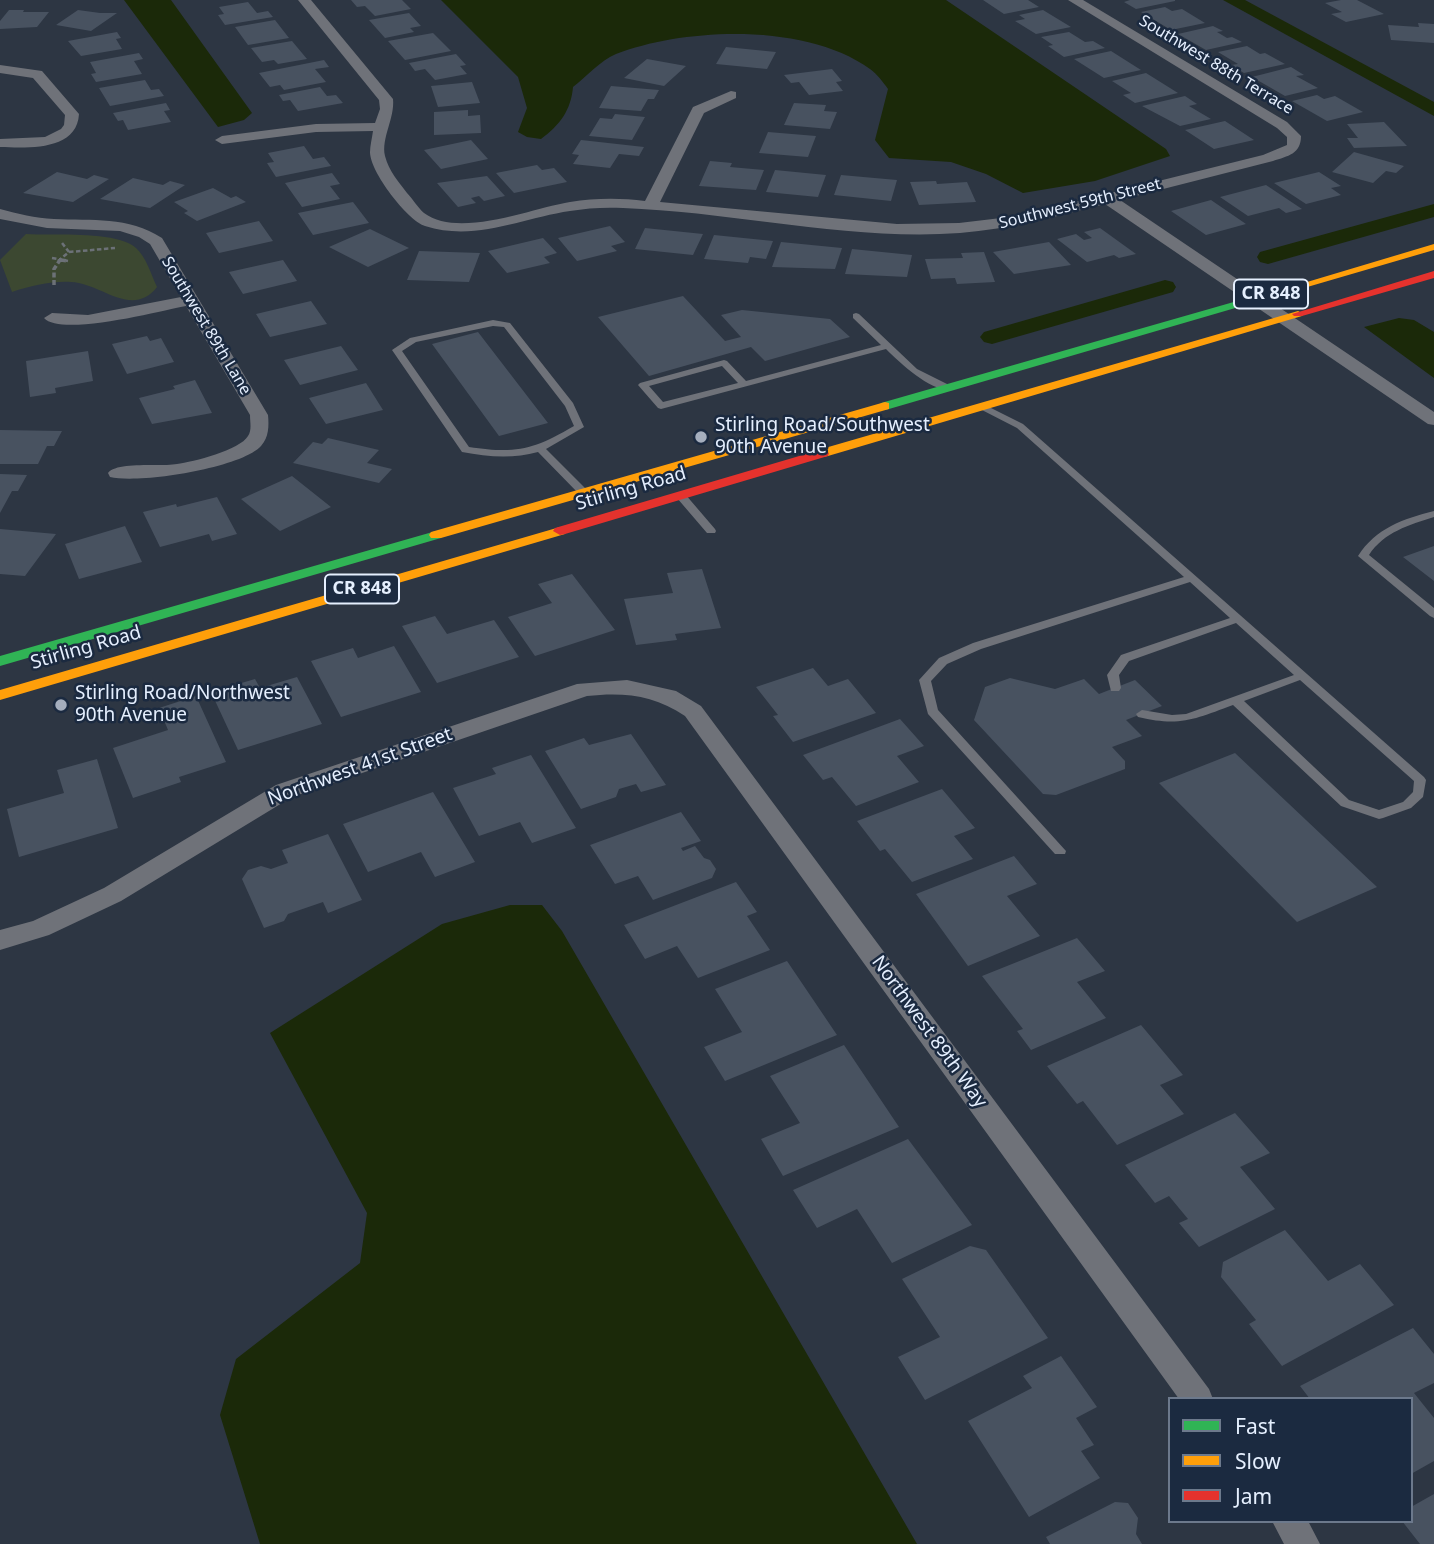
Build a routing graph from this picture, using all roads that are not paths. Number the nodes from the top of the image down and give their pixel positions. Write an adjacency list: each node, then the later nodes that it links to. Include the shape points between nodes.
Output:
1 (304, 0): 5 (street, Southwest 59th Street, via 382,90 387,109)
2 (1074, 0): 8 (street, Southwest 88th Terrace, via 1282,125 1294,136)
3 (0, 69): 7 (street, via 37,74 72,114 71,127 60,137)
4 (731, 95): 10 (street, via 698,110)
5 (381, 127): 6 (street, via 316,128); 10 (street, Southwest 59th Street, via 379,164 418,216 429,222 476,227 571,206)
6 (222, 140)
7 (0, 143)
8 (1294, 145): 9 (street, Southwest 59th Street, via 1268,158)
9 (1107, 198): 10 (street, Southwest 59th Street, via 1018,221 930,230); 14 (street)
10 (652, 204)
11 (0, 214): 15 (street, Southwest 89th Lane, via 19,220 138,230 156,241)
12 (1434, 247): 14 (main road, Stirling Road / CR 848)
13 (1434, 275): 18 (main road, Stirling Road / CR 848)
14 (1252, 299): 18 (street); 21 (main road, Stirling Road / CR 848)
15 (189, 300): 17 (street, via 89,320); 25 (street, Southwest 89th Lane, via 259,415 260,430 254,443 226,457 178,470)
16 (856, 316): 19 (lane)
17 (52, 318)
18 (1284, 318): 22 (main road, Stirling Road / CR 848); 23 (street)
19 (888, 346): 20 (lane); 21 (lane, via 914,371)
20 (744, 384): 20 (lane, via 662,406 643,385 724,363)
21 (949, 389): 22 (main road); 26 (main road, Stirling Road / CR 848)
22 (983, 407): 27 (main road, Stirling Road / CR 848); 30 (lane, via 1020,426)
23 (1434, 419)
24 (542, 450): 24 (lane, via 579,427 570,405 507,325 479,325 413,340 397,350 466,450 497,455); 26 (lane)
25 (117, 473)
26 (584, 493): 33 (main road, Stirling Road / CR 848)
27 (681, 496): 29 (lane); 37 (main road, Stirling Road / CR 848)
28 (1434, 514): 31 (lane, via 1396,526 1370,544 1363,556)
29 (711, 531)
30 (1191, 578): 32 (lane); 40 (lane, via 977,646 943,661 925,680 932,711)
31 (1434, 614)
32 (1238, 619): 34 (lane); 36 (lane, via 1125,658 1113,675)
33 (0, 661)
34 (1301, 676): 38 (lane); 38 (lane, via 1420,780 1419,794 1407,805 1379,815 1345,803)
35 (643, 688): 41 (street, Northwest 41st Street, via 585,689 284,791 242,813 149,876 77,914); 42 (street, Northwest 89th Way, via 677,698 692,710)
36 (1115, 688)
37 (0, 695)
38 (1236, 700): 39 (lane, via 1187,718)
39 (1142, 714)
40 (1060, 851)
41 (11, 937)
42 (1197, 1397)
43 (1289, 1523): 44 (street)
44 (1304, 1544)

